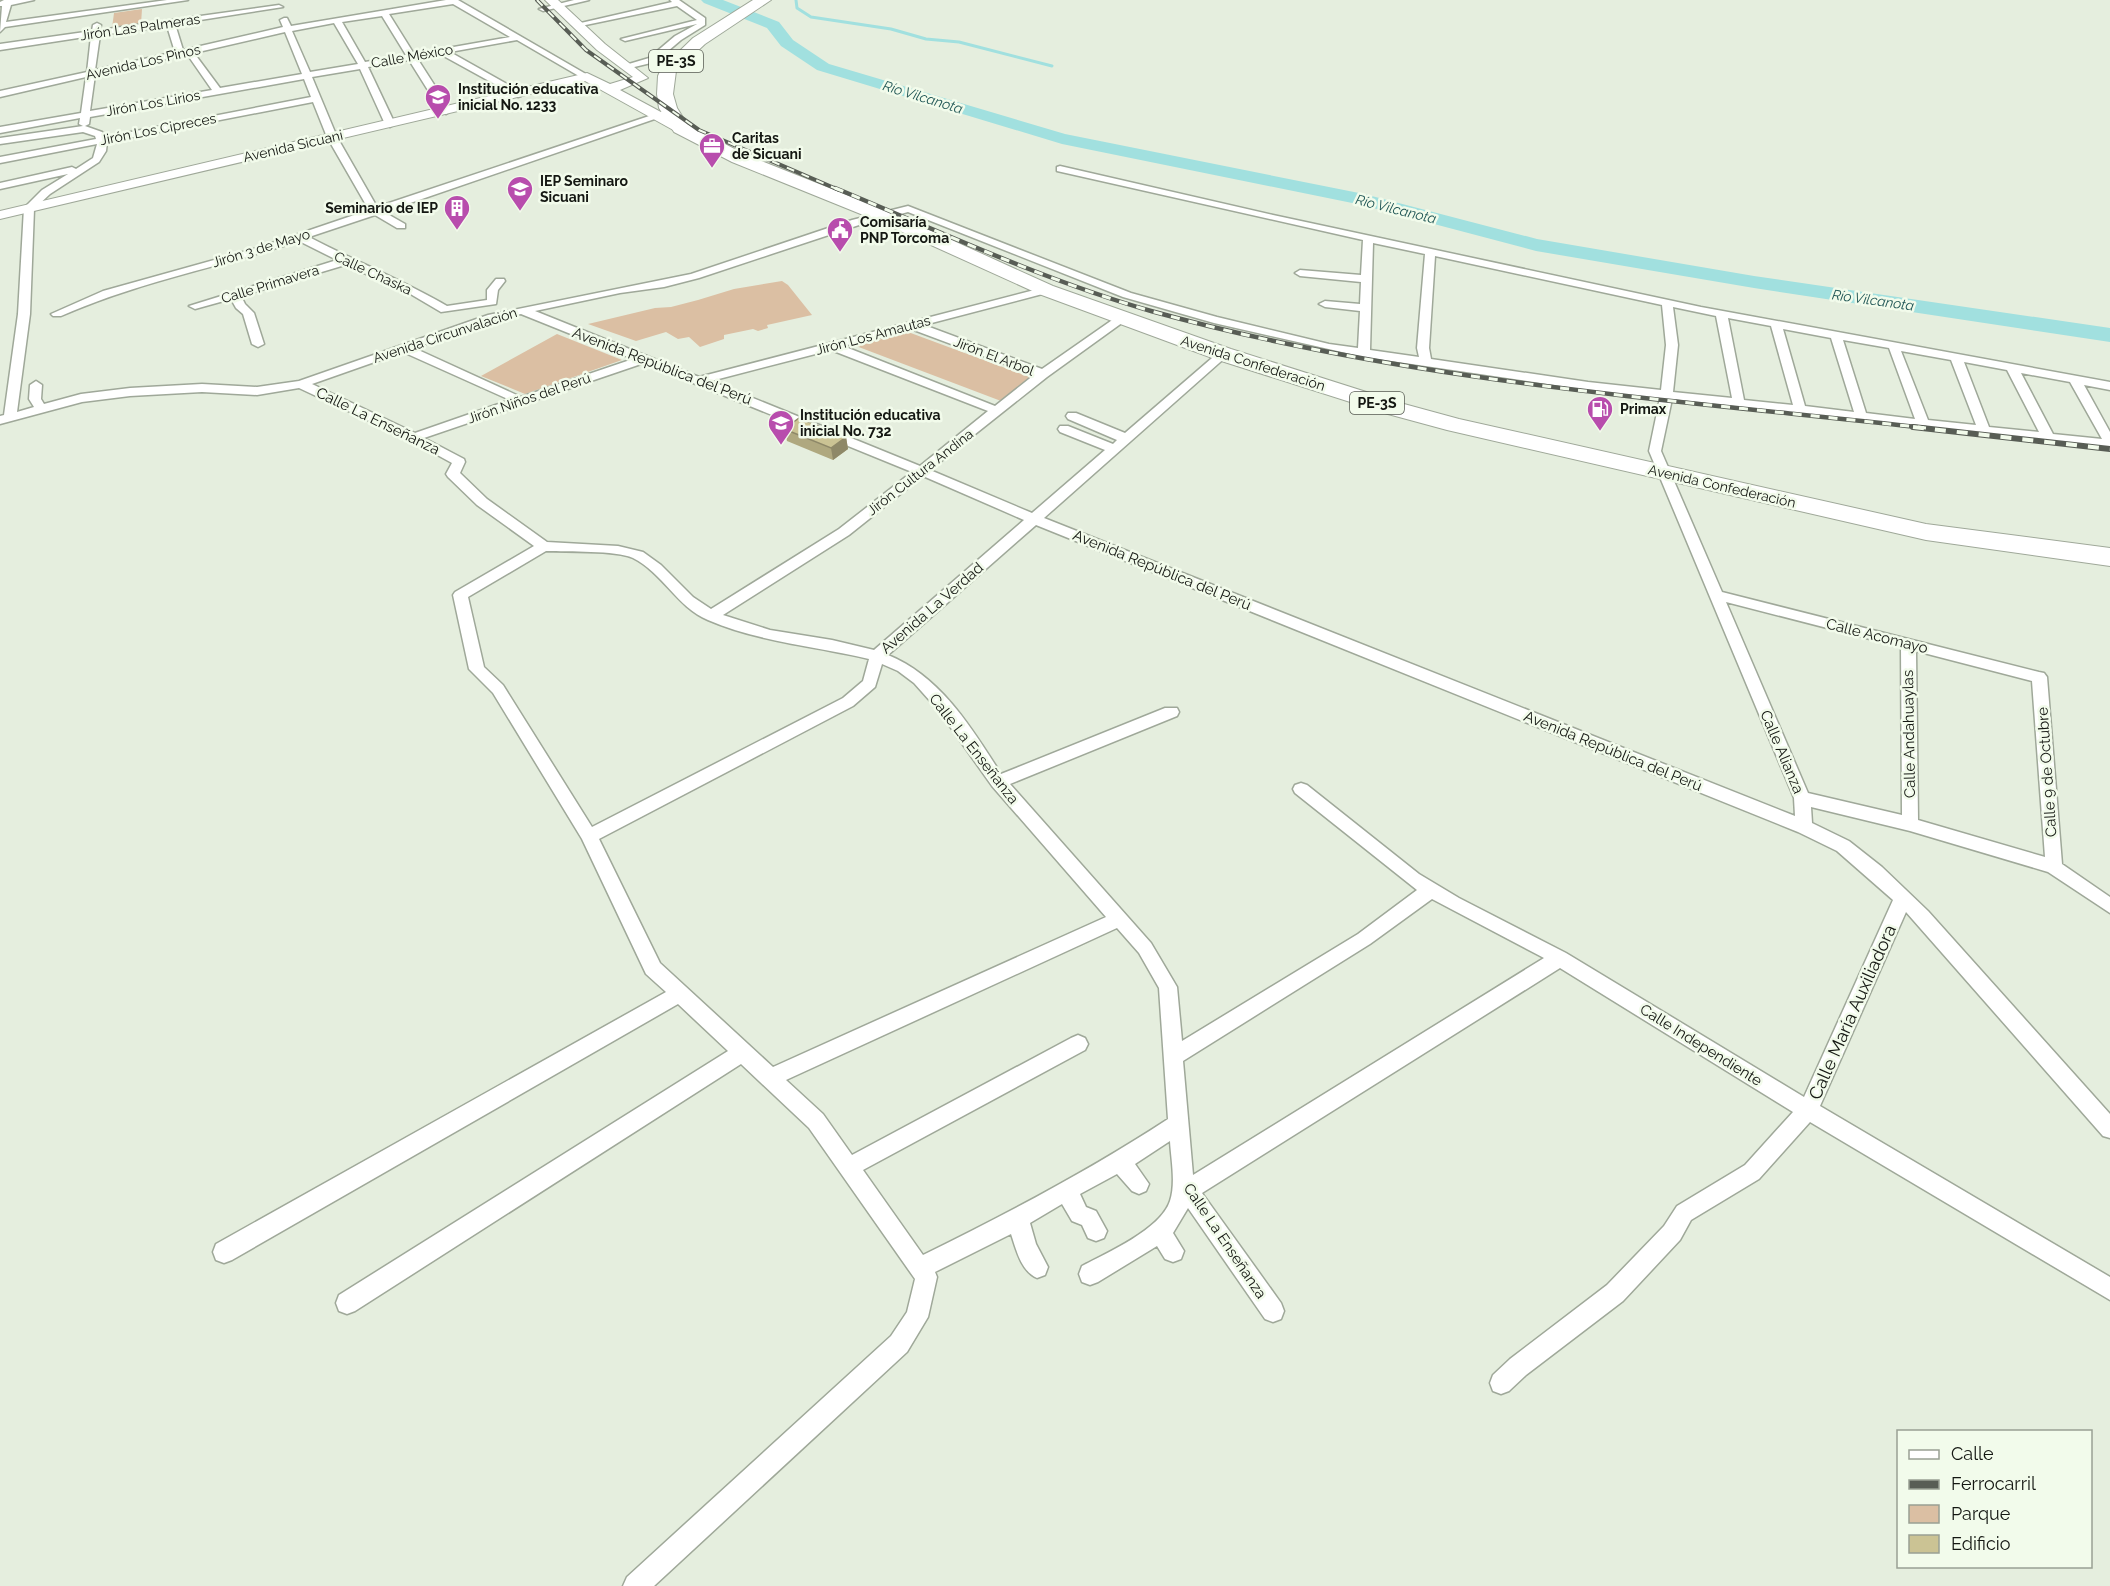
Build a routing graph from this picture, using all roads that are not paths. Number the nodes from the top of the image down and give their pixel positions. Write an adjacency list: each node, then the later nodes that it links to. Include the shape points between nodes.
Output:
1 (30, 0): 8 (street)
2 (101, 0): 11 (street)
3 (183, 0): 11 (street)
4 (585, 0): 10 (street)
5 (764, 0): 30 (highway, PE-3S, via 688,50)
6 (453, 1): 12 (street, Avenida Los Pinos); 20 (street, Avenida Confederación)
7 (676, 1): 13 (street); 16 (street)
8 (5, 2): 17 (street)
9 (277, 3): 15 (street, Jirón Las Palmeras); 18 (street)
10 (550, 5): 16 (street)
11 (100, 11): 17 (street); 19 (street)
12 (384, 13): 14 (street, Avenida Los Pinos); 25 (street)
13 (702, 20): 21 (street); 27 (street, via 701,25 652,60)
14 (337, 21): 18 (street, Avenida Los Pinos); 26 (street)
15 (170, 23): 19 (street, Jirón Las Palmeras); 24 (street)
16 (576, 25): 27 (street)
17 (1, 27)
18 (287, 29): 24 (street, Avenida Los Pinos); 29 (street)
19 (95, 34): 22 (street, Jirón Las Palmeras); 28 (street)
20 (517, 38): 23 (street, Calle México); 31 (street, Avenida Confederación)
21 (625, 39)
22 (0, 47)
23 (441, 51): 25 (street, Calle México); 36 (street)
24 (185, 52): 28 (street, Avenida Los Pinos); 34 (street)
25 (412, 56): 26 (street, Calle México); 38 (street)
26 (362, 64): 29 (street, Calle México); 41 (street)
27 (626, 66): 32 (street)
28 (90, 74): 35 (street, Avenida Los Pinos); 39 (street)
29 (306, 74): 34 (street, Jirón Los Lirios); 37 (street)
30 (666, 76): 32 (street); 40 (highway, PE-3S)
31 (587, 77): 33 (street, Avenida Confederación); 36 (street, Avenida Sicuani)
32 (642, 78): 33 (street)
33 (609, 89): 40 (street, Avenida Confederación)
34 (218, 91): 39 (street, Jirón Los Lirios)
35 (0, 94)
36 (518, 94): 38 (street, Avenida Sicuani)
37 (317, 99): 44 (street); 45 (street, Jirón Los Cipreces)
38 (446, 111): 41 (street, Avenida Sicuani)
39 (85, 115): 42 (street); 43 (street, Jirón Los Lirios)
40 (669, 118): 52 (street, Jirón 3 de Mayo); 54 (highway, Avenida Confederación / PE-3S, via 738,158)
41 (390, 124): 44 (street, Avenida Sicuani)
42 (84, 129): 45 (street, via 99,134); 46 (street)
43 (0, 130)
44 (332, 137): 51 (street, Avenida Sicuani); 52 (street)
45 (102, 140): 47 (street, Jirón Los Cipreces); 48 (street, via 100,156)
46 (0, 141)
47 (0, 160)
48 (87, 167): 50 (street); 51 (street, via 46,192)
49 (1060, 169): 57 (street)
50 (0, 186)
51 (29, 208): 53 (street, Avenida Sicuani); 100 (street, via 24,314)
52 (374, 210): 55 (street); 56 (street, Jirón 3 de Mayo)
53 (0, 215)
54 (885, 217): 63 (highway, Avenida Confederación / PE-3S); 69 (street, Avenida Circunvalación, via 868,219 664,284); 80 (street, Avenida Circunvalación, via 908,209 1127,295 1214,320)
55 (401, 226)
56 (300, 237): 59 (street, Calle Chaska); 70 (street, Jirón 3 de Mayo, via 107,295)
57 (1368, 239): 58 (street); 61 (street)
58 (1430, 252): 65 (street); 84 (street, via 1423,348)
59 (346, 261): 62 (street, Calle Chaska, via 406,287 445,310 492,302 494,285); 64 (street, Calle Primavera)
60 (1300, 273): 61 (street)
61 (1367, 279): 68 (street)
62 (500, 281)
63 (1046, 290): 72 (highway, Avenida Confederación / PE-3S); 74 (street, Jirón Los Amautas)
64 (236, 294): 67 (street, Calle Primavera); 76 (street, via 240,306 248,313)
65 (1667, 303): 71 (street); 92 (street, Calle Alianza, via 1672,345)
66 (1325, 304): 68 (street)
67 (195, 306)
68 (1365, 308): 80 (street)
69 (521, 310): 79 (street, Avenida Circunvalación); 83 (street, Avenida República del Perú)
70 (57, 314)
71 (1721, 314): 73 (street); 94 (street)
72 (1122, 318): 81 (highway, Avenida Confederación / PE-3S); 86 (street, Jirón Cultura Andina)
73 (1776, 324): 75 (street); 96 (street)
74 (912, 325): 77 (street, Jirón Los Amautas); 86 (street, Jirón El Arbol)
75 (1836, 336): 78 (street); 99 (street)
76 (258, 344)
77 (832, 346): 87 (street, Jirón Los Amautas); 97 (street)
78 (1894, 347): 82 (street); 101 (street)
79 (403, 348): 89 (street, Avenida Circunvalación); 93 (street)
80 (1364, 352): 84 (street, Avenida Circunvalación)
81 (1223, 354): 106 (street, Avenida La Verdad); 109 (highway, Avenida Confederación / PE-3S, via 1406,412)
82 (1956, 358): 85 (street); 103 (street)
83 (644, 359): 87 (street, Avenida República del Perú); 93 (street, Jirón Niños del Perú)
84 (1426, 362): 92 (street, Avenida Circunvalación)
85 (2012, 368): 88 (street); 105 (street)
86 (1043, 374): 97 (street, Jirón Cultura Andina)
87 (701, 380): 108 (street, Avenida República del Perú)
88 (2075, 380): 91 (street); 107 (street)
89 (301, 384): 95 (street, Avenida Circunvalación, via 257,391 202,388 130,392); 104 (street, Calle La Enseñanza)
90 (36, 385): 95 (street, via 34,395)
91 (2110, 386)
92 (1667, 394): 94 (street, Avenida Circunvalación); 109 (street, Calle Alianza, via 1654,451)
93 (521, 401): 104 (street, Jirón Niños del Perú)
94 (1739, 403): 96 (street, Avenida Circunvalación)
95 (41, 408): 100 (street, Avenida Circunvalación)
96 (1800, 409): 99 (street, Avenida Circunvalación)
97 (998, 411): 108 (street, Jirón Cultura Andina)
98 (1072, 416): 106 (street, via 1114,432)
99 (1861, 416): 101 (street, Avenida Circunvalación)
100 (5, 419)
101 (1923, 423): 103 (street, Avenida Circunvalación)
102 (1064, 429): 106 (street)
103 (1984, 430): 105 (street, Avenida Circunvalación)
104 (414, 437): 111 (street, Calle La Enseñanza, via 459,462 453,474 482,502)
105 (2048, 437): 107 (street, Avenida Circunvalación)
106 (1120, 444): 110 (street, Avenida La Verdad)
107 (2110, 444)
108 (923, 471): 110 (street, Avenida República del Perú); 114 (street, Jirón Cultura Andina, via 844,532)
109 (1663, 472): 112 (highway, Avenida Confederación / PE-3S, via 1926,532); 113 (street, Calle Alianza)
110 (1034, 519): 116 (street, Avenida La Verdad); 123 (street, Avenida República del Perú)
111 (544, 546): 114 (street, Calle La Enseñanza, via 639,555); 124 (street, via 460,595 477,669 498,689)
112 (2110, 557)
113 (1716, 595): 115 (street, Calle Acomayo); 121 (street, Calle Alianza)
114 (711, 616): 116 (street, Calle La Enseñanza, via 769,635)
115 (1908, 644): 117 (street, Calle Acomayo); 122 (street, Calle Andahuaylas)
116 (876, 656): 119 (street, Calle La Enseñanza, via 903,667 919,679 945,707); 124 (street, Avenida La Verdad, via 870,683 848,702)
117 (2040, 677): 125 (street, Calle 9 de Octubre)
118 (1171, 712): 119 (street)
119 (998, 782): 129 (street, Calle La Enseñanza)
120 (1301, 789): 126 (street, Calle Independiente)
121 (1802, 798): 122 (street); 123 (street, Calle Alianza)
122 (1910, 824): 125 (street)
123 (1804, 827): 127 (street, via 1843,846)
124 (589, 836): 131 (street, via 653,968)
125 (2054, 867): 128 (street)
126 (1431, 890): 130 (street, Calle Independiente); 134 (street, via 1364,939)
127 (1903, 898): 136 (street, Calle María Auxiliadora); 138 (street)
128 (2110, 906)
129 (1119, 919): 134 (street, Calle La Enseñanza, via 1145,948 1168,987); 135 (street)
130 (1560, 958): 136 (street, Calle Independiente); 142 (street)
131 (680, 993): 133 (street); 148 (street)
132 (1078, 1044): 140 (street)
133 (743, 1052): 135 (street); 153 (street)
134 (1173, 1056): 137 (street, Calle La Enseñanza)
135 (770, 1078): 140 (street, via 816,1121)
136 (1808, 1110): 152 (street, Calle Independiente); 155 (street, Calle María Auxiliadora, via 1752,1172 1684,1213 1672,1233 1615,1293)
137 (1179, 1123): 139 (street); 142 (street, Calle La Enseñanza)
138 (2110, 1129)
139 (1120, 1162): 141 (street); 143 (street)
140 (849, 1167): 150 (street)
141 (1139, 1184)
142 (1185, 1187): 146 (street, via 1179,1207); 154 (street, Calle La Enseñanza)
143 (1066, 1190): 144 (street); 145 (street, via 1079,1214 1089,1218)
144 (1018, 1219): 149 (street, via 1026,1248); 150 (street)
145 (1096, 1231)
146 (1159, 1231): 147 (street); 151 (street)
147 (1173, 1251)
148 (224, 1252)
149 (1037, 1267)
150 (919, 1268): 156 (street, via 926,1277 917,1317 899,1344)
151 (1090, 1274)
152 (2110, 1289)
153 (347, 1303)
154 (1274, 1311)
155 (1501, 1383)
156 (636, 1586)

